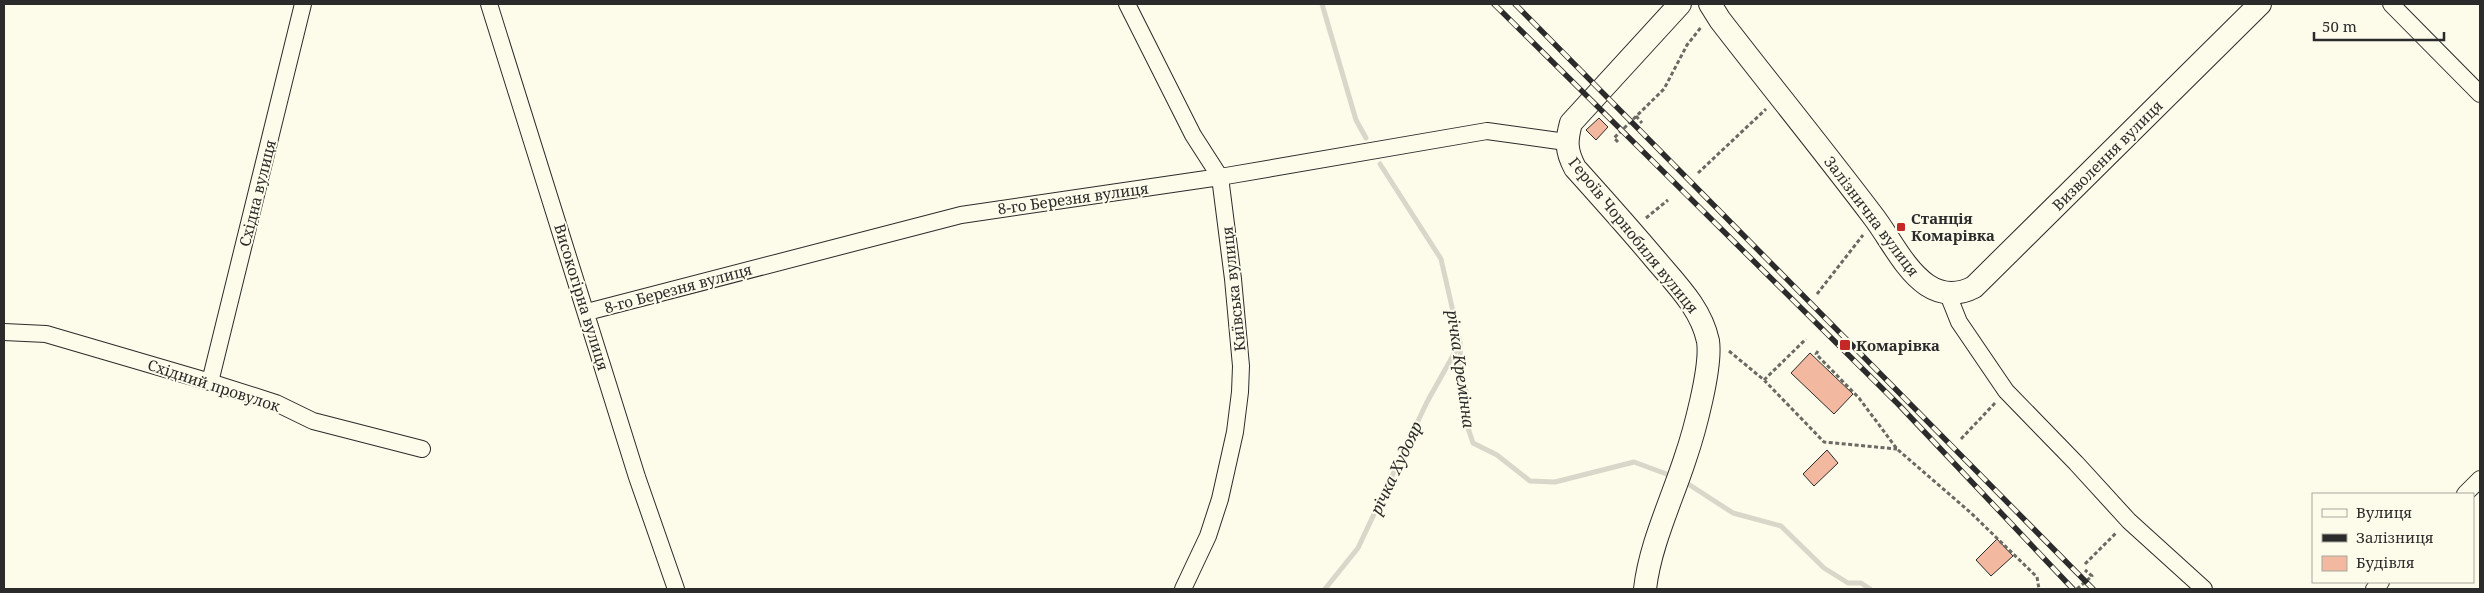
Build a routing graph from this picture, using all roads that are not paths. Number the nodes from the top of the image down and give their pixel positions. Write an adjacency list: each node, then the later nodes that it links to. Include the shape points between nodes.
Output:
1 (303, 4): 14 (street, Східна вулиця)
2 (489, 4): 12 (street, Високогірна вулиця)
3 (1126, 4): 10 (street, Київська вулиця, via 1193,135)
4 (1680, 4): 9 (street, Героїв Чорнобиля вулиця, via 1571,123)
5 (2260, 4): 11 (street, Визволення вулиця, via 1974,287 1961,292)
6 (2391, 4): 8 (street)
7 (1712, 8): 11 (street, Залізнична вулиця, via 1922,281 1935,290)
8 (2480, 94)
9 (1566, 142): 10 (street, 8-го Березня вулиця, via 1487,131); 20 (street, Героїв Чорнобиля вулиця, via 1568,156 1575,168 1686,297 1704,326 1709,359 1686,456 1648,566)
10 (1220, 177): 12 (street, 8-го Березня вулиця, via 961,215); 19 (street, Київська вулиця, via 1234,279 1240,392 1220,499 1208,536)
11 (1947, 292): 21 (street, via 1959,322 2006,391 2129,521)
12 (587, 312): 18 (street, Високогірна вулиця, via 637,477)
13 (4, 332): 14 (street, Східний провулок, via 46,334)
14 (210, 382): 15 (street, Східний провулок, via 276,403 313,421)
15 (422, 449)
16 (2480, 479): 17 (street)
17 (2467, 493)
18 (676, 589)
19 (1182, 589)
20 (1645, 589)
21 (2204, 589)

